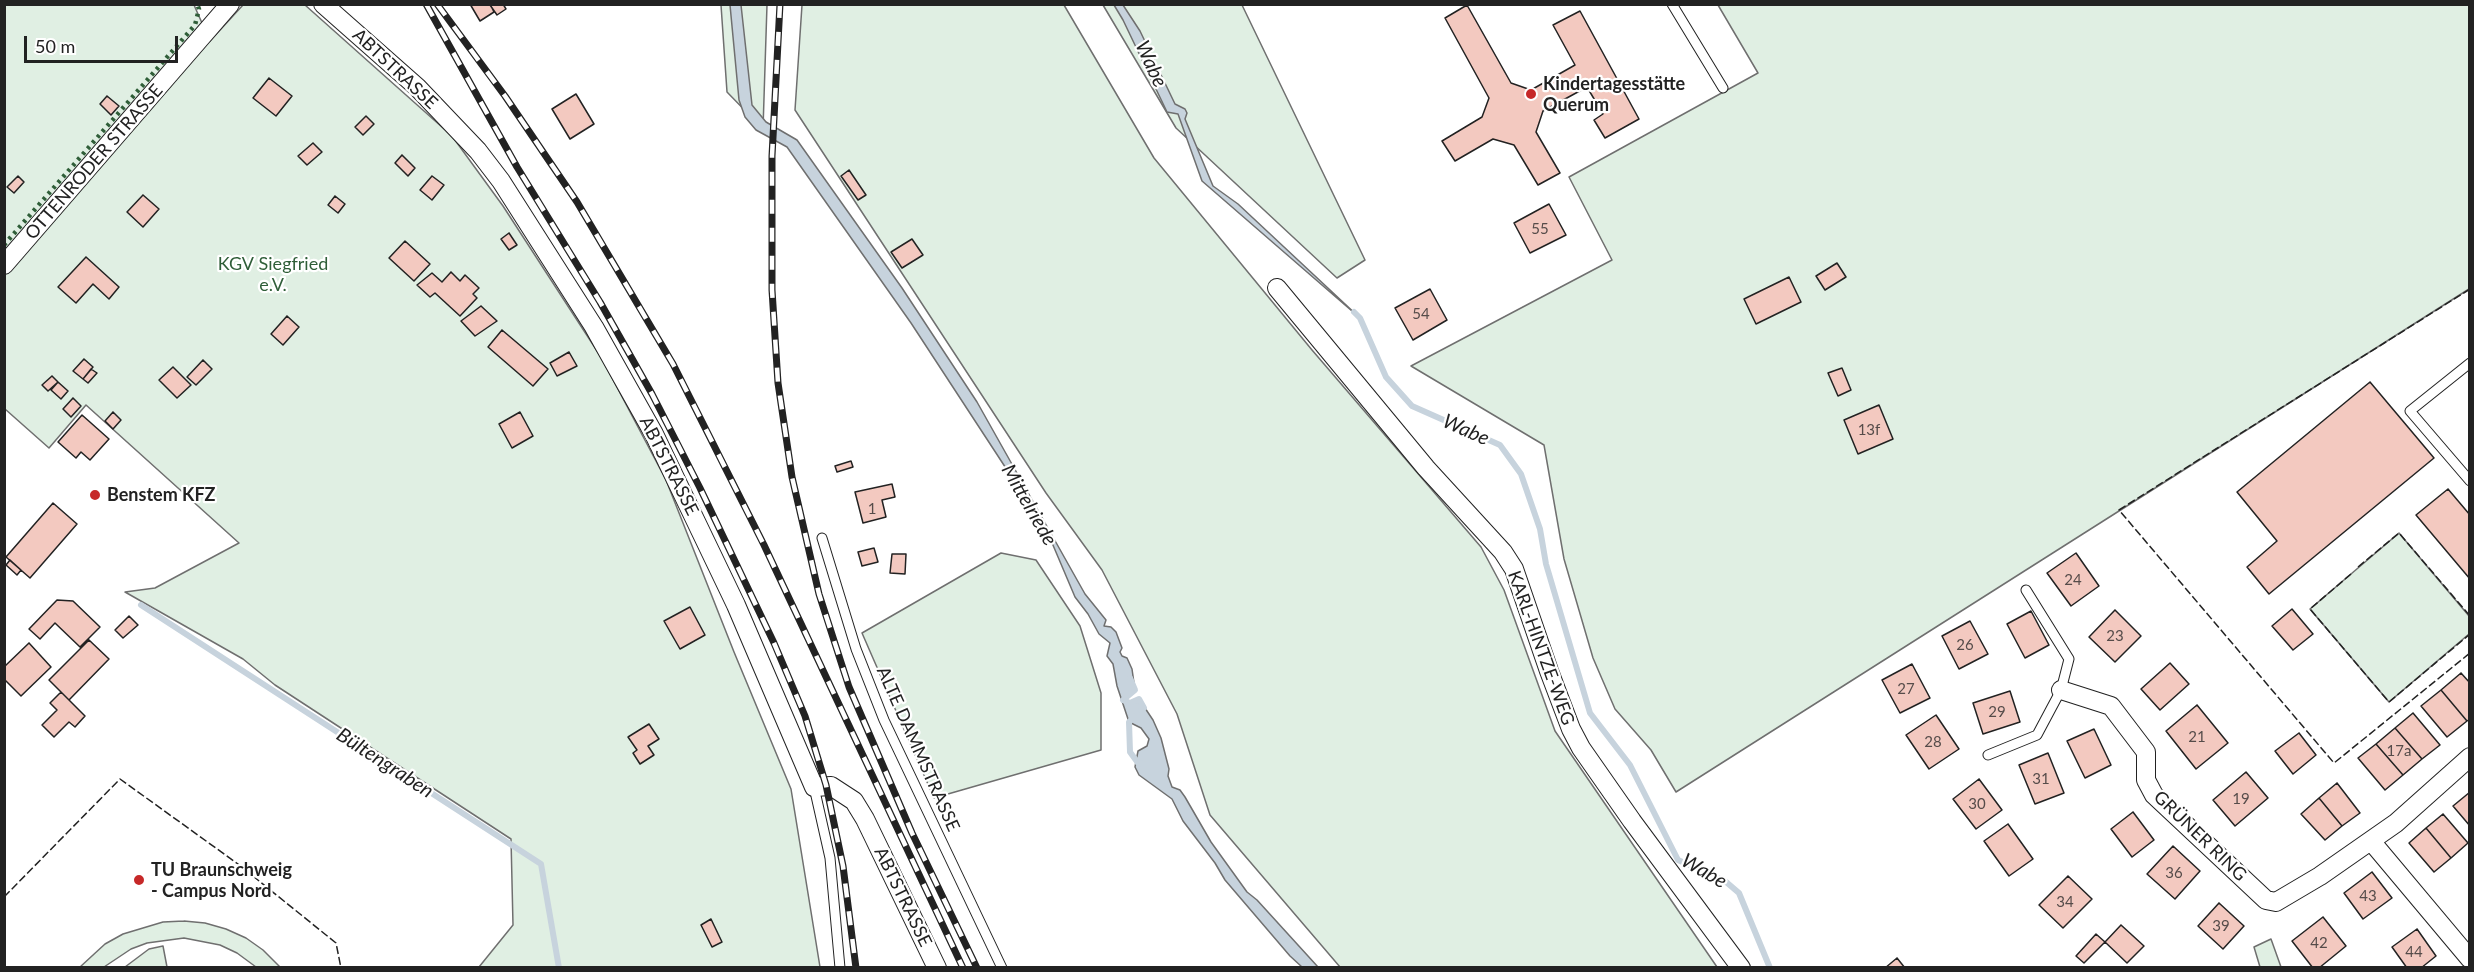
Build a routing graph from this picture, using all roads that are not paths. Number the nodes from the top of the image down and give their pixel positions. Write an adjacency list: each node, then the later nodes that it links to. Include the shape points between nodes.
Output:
1 (230, 4): 5 (street, OTTENRODER STRASSE)
2 (323, 4): 14 (street, ABTSTRASSE, via 417,87 478,151 594,327 695,517)
3 (1672, 4): 4 (lane)
4 (1723, 88)
5 (4, 265)
6 (1277, 288): 20 (street, KARL-HINTZE-WEG, via 1411,450 1503,552 1514,569 1552,680 1581,748)
7 (2469, 363): 8 (lane, via 2410,411)
8 (2469, 481)
9 (822, 538): 19 (lane, ALTE DAMMSTRASSE, via 856,649 884,720)
10 (2026, 590): 11 (lane, via 2069,659)
11 (2061, 690): 12 (lane, via 2037,735); 15 (street, GRÜNER RING, via 2111,706 2146,752 2146,780 2154,795 2266,900 2285,899)
12 (1988, 755)
13 (2469, 757): 15 (street, GRÜNER RING)
14 (814, 787): 17 (lane, via 830,858); 18 (street, ABTSTRASSE, via 831,786 854,801)
15 (2371, 841): 16 (street)
16 (2469, 959)
17 (840, 968)
18 (937, 968)
19 (1002, 968)
20 (1741, 968)

